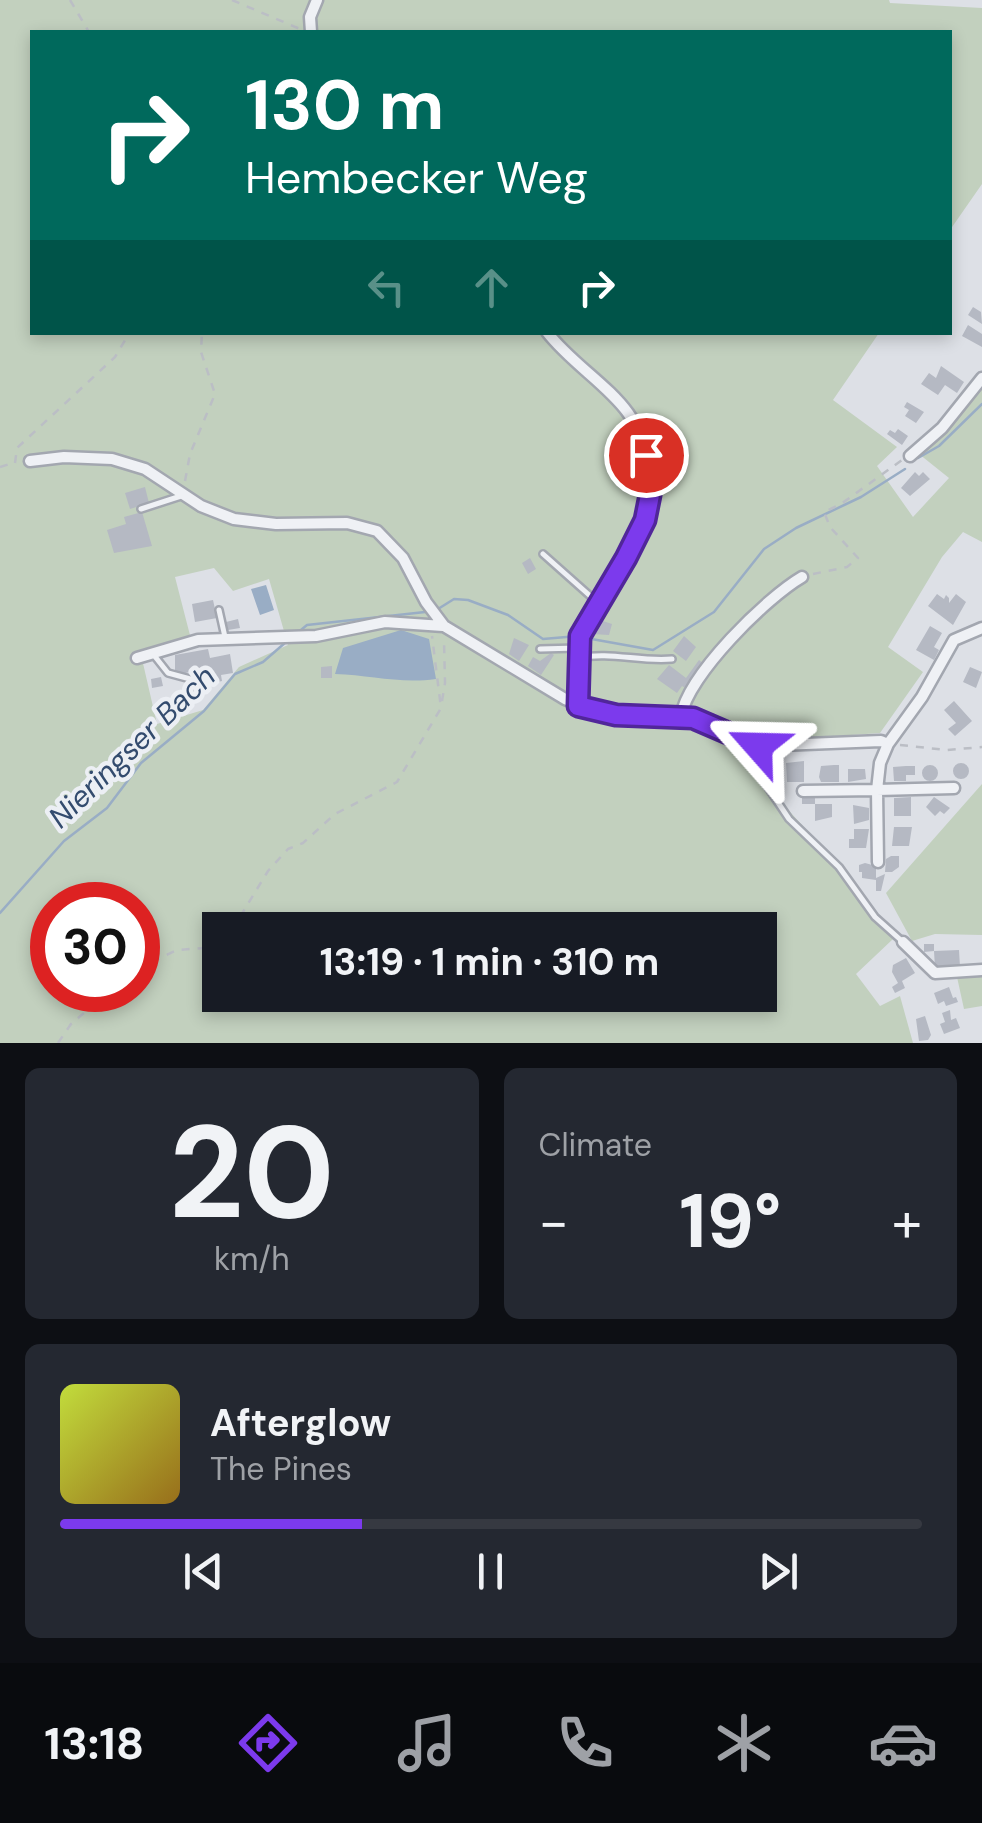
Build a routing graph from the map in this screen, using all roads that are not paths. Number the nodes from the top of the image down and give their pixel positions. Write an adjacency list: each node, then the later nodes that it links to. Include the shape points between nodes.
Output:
1 (316, 0): 2 (street)
2 (311, 30)
3 (550, 335): 11 (street, via 629,414 650,470 645,520)
4 (982, 378): 5 (street)
5 (910, 456)
6 (30, 460): 7 (street, via 112,459)
7 (180, 491): 8 (lane); 13 (street, via 218,514 252,522 347,523 377,530 403,558)
8 (142, 509)
9 (543, 554): 11 (lane)
10 (802, 577): 23 (street, via 744,625 688,694)
11 (599, 604): 16 (street)
12 (218, 610): 15 (lane)
13 (442, 626): 15 (street, via 385,622 316,636); 22 (street)
14 (982, 628): 25 (street, via 954,640)
15 (225, 640): 18 (street)
16 (579, 645): 17 (lane); 20 (lane, via 649,661); 22 (street)
17 (540, 650)
18 (153, 653): 19 (street); 21 (lane, via 168,674)
19 (137, 658)
20 (672, 659)
21 (194, 680)
22 (578, 706): 23 (street, via 616,715)
23 (681, 716): 24 (street)
24 (746, 743): 25 (street); 30 (lane, via 789,820)
25 (888, 744): 27 (street)
26 (954, 788): 27 (street)
27 (876, 790): 28 (street); 29 (street)
28 (802, 791)
29 (878, 862)
30 (903, 942): 31 (street, via 935,974)
31 (982, 970)

